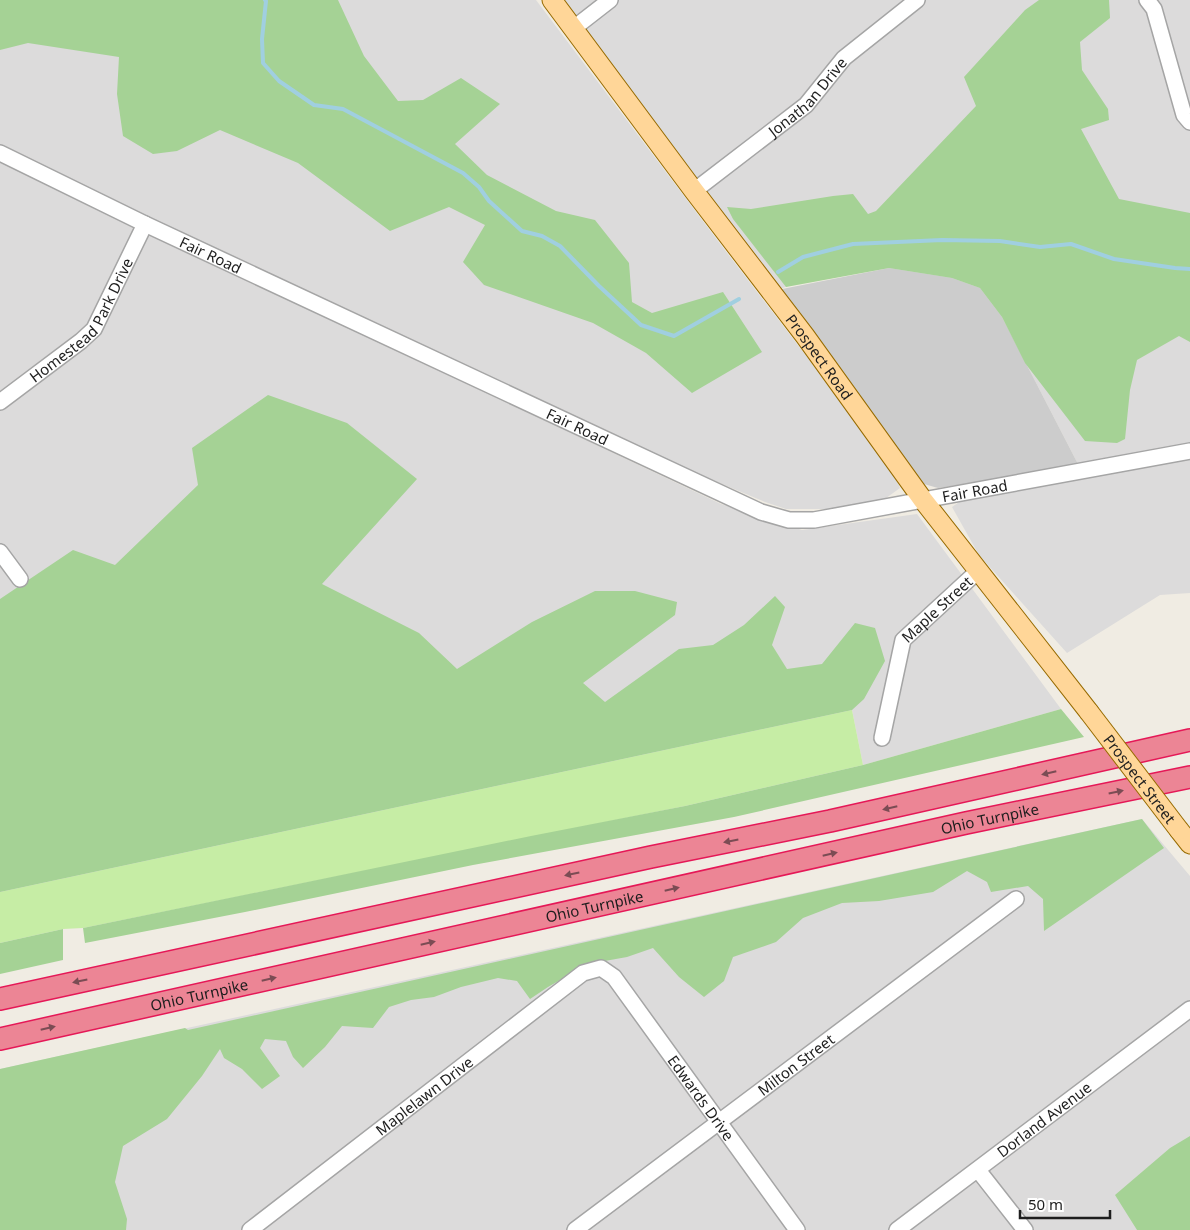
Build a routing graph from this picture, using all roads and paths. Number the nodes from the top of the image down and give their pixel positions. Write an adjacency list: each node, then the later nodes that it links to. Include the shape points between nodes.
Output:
1 (552, 0): 5 (main road, Prospect Road)
2 (610, 0): 5 (street)
3 (917, 0): 8 (street, Jonathan Drive, via 844,58 806,105)
4 (1147, 0): 6 (street, via 1154,9 1184,115)
5 (574, 28): 8 (main road, Prospect Road)
6 (1190, 122)
7 (0, 153): 9 (street, Fair Road)
8 (694, 191): 12 (main road, Prospect Road, via 805,336)
9 (145, 224): 10 (street, Homestead Park Drive, via 94,329); 12 (street, Fair Road, via 761,512 789,520 814,520)
10 (0, 402)
11 (1190, 450): 12 (street, Fair Road)
12 (923, 500): 14 (main road, Prospect Road)
13 (0, 552): 15 (street)
14 (978, 571): 16 (main road, Prospect Road); 17 (street, Maple Street, via 903,640)
15 (20, 579)
16 (1089, 712): 20 (main road, Prospect Street, bridge)
17 (882, 738)
18 (1190, 740): 23 (highway, one-way to 23, via 830,821)
19 (1190, 777): 25 (highway, Ohio Turnpike, one-way to 19)
20 (1185, 837)
21 (1016, 899): 26 (street, Milton Street)
22 (601, 968): 26 (street, Edwards Drive, via 614,977); 28 (street, Maplelawn Drive, via 583,973)
23 (0, 999)
24 (1190, 1010): 27 (street, Dorland Avenue)
25 (0, 1039)
26 (718, 1122): 29 (street, Milton Street); 30 (street, Edwards Drive)
27 (978, 1170): 31 (street, Dorland Avenue); 32 (street)
28 (250, 1230)
29 (575, 1230)
30 (797, 1230)
31 (896, 1230)
32 (1025, 1230)

